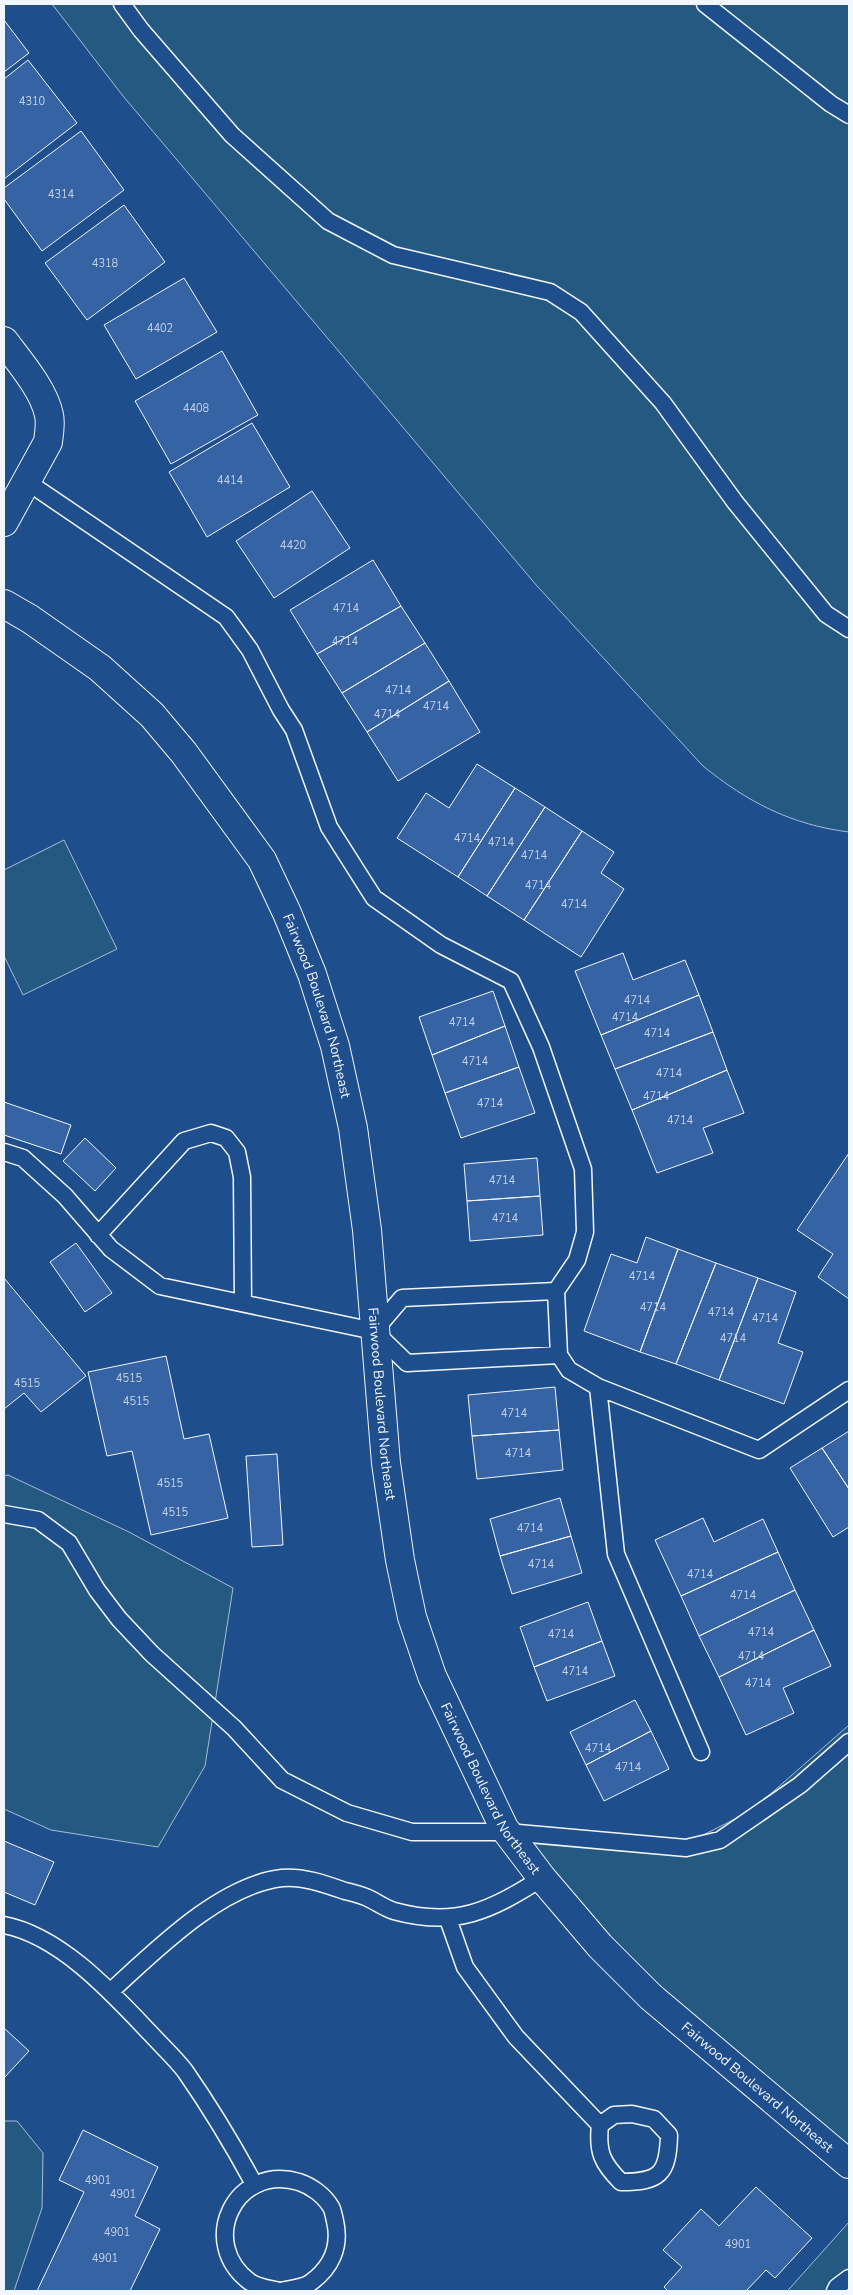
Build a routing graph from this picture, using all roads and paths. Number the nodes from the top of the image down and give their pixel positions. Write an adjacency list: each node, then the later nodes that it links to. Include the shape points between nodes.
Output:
1 (122, 4): 8 (lane, via 232,135 328,221 393,254 550,292 581,312 662,403 735,502 826,614)
2 (705, 4): 3 (lane)
3 (849, 115)
4 (4, 341): 5 (street, via 45,401 50,415 48,442)
5 (26, 481): 6 (street); 11 (lane, via 226,617 250,650 294,730 329,827 374,898 441,945 511,981 541,1047 583,1169 585,1232 577,1260)
6 (4, 522)
7 (4, 604): 13 (street, Fairwood Boulevard Northeast, via 100,668 152,714 262,860 312,974 335,1046 353,1128)
8 (849, 629)
9 (4, 1152): 10 (lane, via 23,1158 65,1196)
10 (98, 1235): 12 (lane, via 110,1250 160,1286); 12 (lane, via 184,1141 211,1133 226,1138 237,1152 242,1177)
11 (556, 1291): 13 (lane, via 402,1298); 14 (lane)
12 (243, 1303): 13 (lane)
13 (374, 1331): 14 (lane, via 407,1363); 20 (street, Fairwood Boulevard Northeast, via 386,1463 412,1616 432,1676)
14 (559, 1355): 15 (lane, via 569,1370)
15 (598, 1387): 16 (lane, via 758,1450); 19 (lane, via 616,1554)
16 (849, 1390)
17 (4, 1514): 20 (lane, via 38,1520 69,1543 119,1619 152,1654 234,1728 282,1780 347,1813 412,1832)
18 (849, 1742): 20 (lane, via 800,1785 720,1840 686,1848)
19 (702, 1752)
20 (507, 1832): 21 (street, Fairwood Boulevard Northeast)
21 (542, 1878): 22 (lane, via 474,1915); 26 (street, Fairwood Boulevard Northeast, via 600,1946 651,1998)
22 (448, 1919): 24 (lane, via 391,1910 367,1898 318,1882 282,1878 244,1888 184,1925); 25 (lane, via 464,1966 516,2037)
23 (4, 1925): 24 (lane, via 20,1928 61,1951)
24 (110, 1991): 27 (lane, via 184,2069 231,2141)
25 (600, 2125): 25 (lane, via 598,2144 607,2167 621,2182 644,2182 660,2173 668,2158 668,2135 654,2119 632,2114 614,2115)
26 (849, 2164)
27 (254, 2184): 29 (lane, via 232,2205 224,2233 231,2262 251,2283); 29 (lane, via 282,2177 311,2186 331,2207 338,2236 330,2264 308,2284)
28 (849, 2278): 30 (lane)
29 (280, 2291)
30 (835, 2291)

